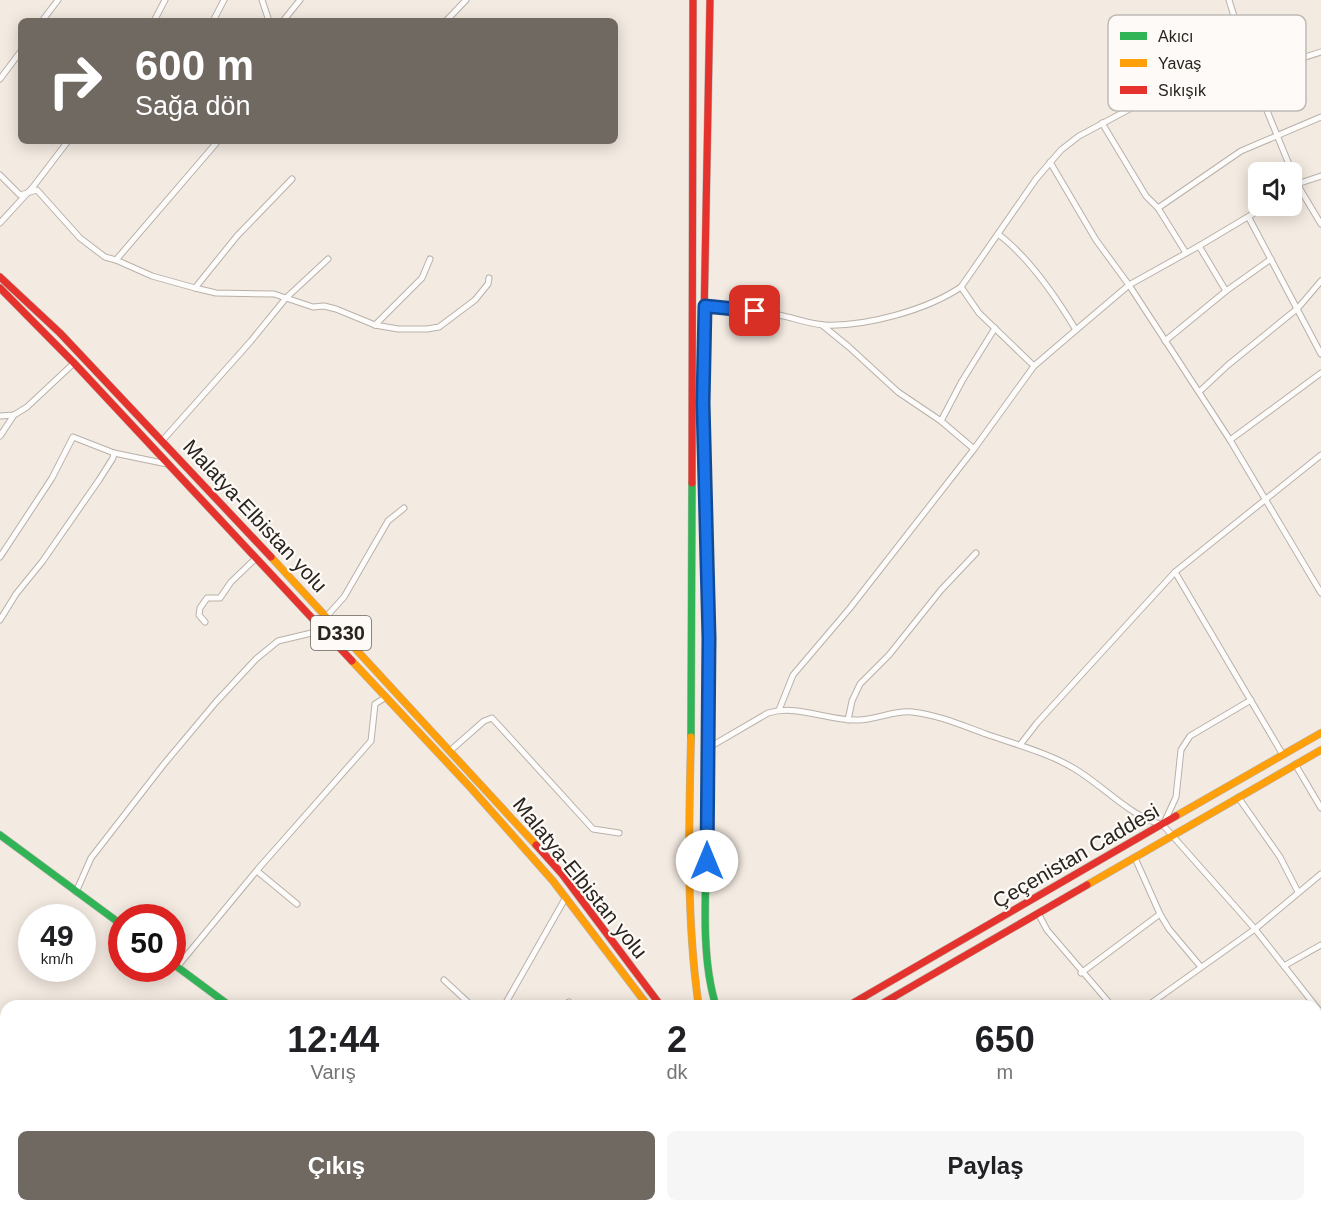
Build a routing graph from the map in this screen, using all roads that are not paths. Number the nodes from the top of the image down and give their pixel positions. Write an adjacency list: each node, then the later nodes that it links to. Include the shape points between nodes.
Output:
1 (58, 0): 11 (street)
2 (165, 0): 12 (street)
3 (224, 0): 13 (street)
4 (262, 0): 14 (street)
5 (300, 0): 15 (street)
6 (466, 0): 16 (street)
7 (693, 0): 130 (main road, via 688,901)
8 (710, 0): 57 (main road)
9 (1228, 0): 10 (street)
10 (1233, 15)
11 (44, 18)
12 (156, 18)
13 (215, 18)
14 (268, 18)
15 (285, 18)
16 (449, 18)
17 (1321, 52): 19 (street)
18 (18, 55): 20 (street)
19 (1306, 57)
20 (0, 80)
21 (1128, 111): 24 (street)
22 (1268, 111): 25 (street)
23 (1321, 117): 25 (street)
24 (1102, 123): 28 (street, via 1079,136); 36 (street, via 1146,196)
25 (1278, 136): 29 (street); 36 (street, via 1241,151)
26 (66, 144): 34 (street)
27 (215, 144): 46 (street)
28 (1050, 162): 41 (street); 51 (street, via 1096,240)
29 (1286, 162)
30 (0, 175): 34 (street, via 20,195)
31 (1321, 176): 33 (street)
32 (292, 179): 54 (street, via 237,236)
33 (1302, 183)
34 (25, 195): 39 (street); 46 (street, via 37,190 80,238 105,257)
35 (1302, 197): 40 (street)
36 (1158, 208): 43 (street)
37 (1251, 216): 38 (street)
38 (1248, 218): 42 (street); 47 (street)
39 (0, 223)
40 (1321, 224)
41 (998, 234): 52 (street); 62 (street, via 1021,255)
42 (1199, 246): 43 (street); 55 (street)
43 (1186, 253): 51 (street)
44 (328, 259): 56 (street)
45 (430, 259): 59 (street, via 422,278)
46 (116, 260): 54 (street, via 152,276)
47 (1271, 260): 55 (street); 58 (street)
48 (0, 277): 74 (main road, Malatya-Elbistan yolu / D330, via 60,333)
49 (489, 278): 59 (street, via 475,300 439,327)
50 (1321, 281): 58 (street)
51 (1129, 285): 62 (street); 63 (street)
52 (961, 287): 60 (street, via 907,311 862,322); 61 (street)
53 (0, 288): 65 (main road, Malatya-Elbistan yolu / D330)
54 (195, 288): 56 (street)
55 (1226, 291): 63 (street)
56 (286, 297): 59 (street, via 336,309); 74 (street)
57 (705, 306): 60 (street, via 755,311); 96 (main road)
58 (1298, 308): 64 (street); 68 (street)
59 (375, 325)
60 (822, 325): 71 (street, via 898,392)
61 (995, 328): 66 (street); 71 (street)
62 (1076, 330): 66 (street)
63 (1165, 341): 68 (street)
64 (1321, 354)
65 (74, 363): 69 (street, via 39,398); 78 (main road, Malatya-Elbistan yolu / D330)
66 (1034, 366): 75 (street)
67 (1321, 373): 73 (street)
68 (1199, 392): 73 (street)
69 (14, 415): 70 (street); 72 (street)
70 (0, 416)
71 (941, 421): 75 (street)
72 (0, 436)
73 (1230, 440): 79 (street)
74 (162, 441): 86 (main road, Malatya-Elbistan yolu / D330)
75 (974, 449): 92 (street, via 793,675)
76 (114, 453): 78 (street); 82 (street, via 73,437 52,478); 87 (street)
77 (1321, 455): 79 (street)
78 (168, 464): 83 (main road, Malatya-Elbistan yolu / D330)
79 (1266, 499): 84 (street); 85 (street)
80 (404, 508): 86 (street, via 388,521 344,597)
81 (976, 553): 93 (street, via 860,684)
82 (0, 557)
83 (256, 558): 88 (street, via 220,598 207,598 199,615); 89 (main road, Malatya-Elbistan yolu / D330)
84 (1175, 572): 91 (street); 95 (street, via 1036,723)
85 (1321, 593)
86 (326, 617): 97 (main road, Malatya-Elbistan yolu / D330)
87 (0, 620)
88 (205, 622)
89 (324, 630): 90 (main road, Malatya-Elbistan yolu / D330); 110 (street, via 278,641 256,659 171,755 91,858)
90 (386, 697): 108 (street, via 375,704 371,741); 112 (main road, Malatya-Elbistan yolu / D330)
91 (1251, 700): 99 (street); 103 (street, via 1190,736 1181,750 1176,797)
92 (778, 710): 93 (street); 96 (street)
93 (848, 720): 95 (street, via 910,712 940,717)
94 (1321, 733): 99 (main road, Çeçenistan Caddesi)
95 (1020, 746): 103 (street, via 1074,768 1148,821)
96 (708, 748): 131 (main road, via 706,947)
97 (451, 750): 104 (street, via 492,718 593,829); 129 (main road, Malatya-Elbistan yolu / D330, via 562,874)
98 (1321, 750): 100 (main road, Çeçenistan Caddesi)
99 (1283, 755): 103 (main road, Çeçenistan Caddesi)
100 (1295, 764): 101 (main road, Çeçenistan Caddesi); 102 (street)
101 (1238, 797): 106 (main road, Çeçenistan Caddesi); 111 (street, via 1280,857)
102 (1321, 808)
103 (1163, 825): 106 (street); 132 (main road, Çeçenistan Caddesi)
104 (619, 834)
105 (0, 835): 110 (main road)
106 (1173, 835): 107 (main road, Çeçenistan Caddesi); 117 (street)
107 (1135, 858): 114 (main road, Çeçenistan Caddesi); 115 (street)
108 (257, 871): 113 (street); 119 (street)
109 (1321, 874): 111 (street)
110 (76, 892): 116 (main road)
111 (1298, 892): 117 (street)
112 (566, 897): 127 (street); 128 (main road, Malatya-Elbistan yolu / D330)
113 (297, 904)
114 (1038, 913): 122 (street); 133 (main road, Çeçenistan Caddesi)
115 (1160, 914): 120 (street); 122 (street)
116 (108, 915)
117 (1255, 929): 120 (street); 121 (street)
118 (1321, 945): 121 (street)
119 (186, 952)
120 (1201, 966): 135 (street)
121 (1284, 966): 136 (street)
122 (1081, 972): 134 (street)
123 (186, 973): 125 (main road)
124 (444, 980): 126 (street)
125 (222, 1000)
126 (466, 1000)
127 (507, 1000)
128 (643, 1000)
129 (657, 1000)
130 (698, 1000)
131 (714, 1000)
132 (858, 1000)
133 (888, 1000)
134 (1107, 1000)
135 (1155, 1000)
136 (1311, 1000)

